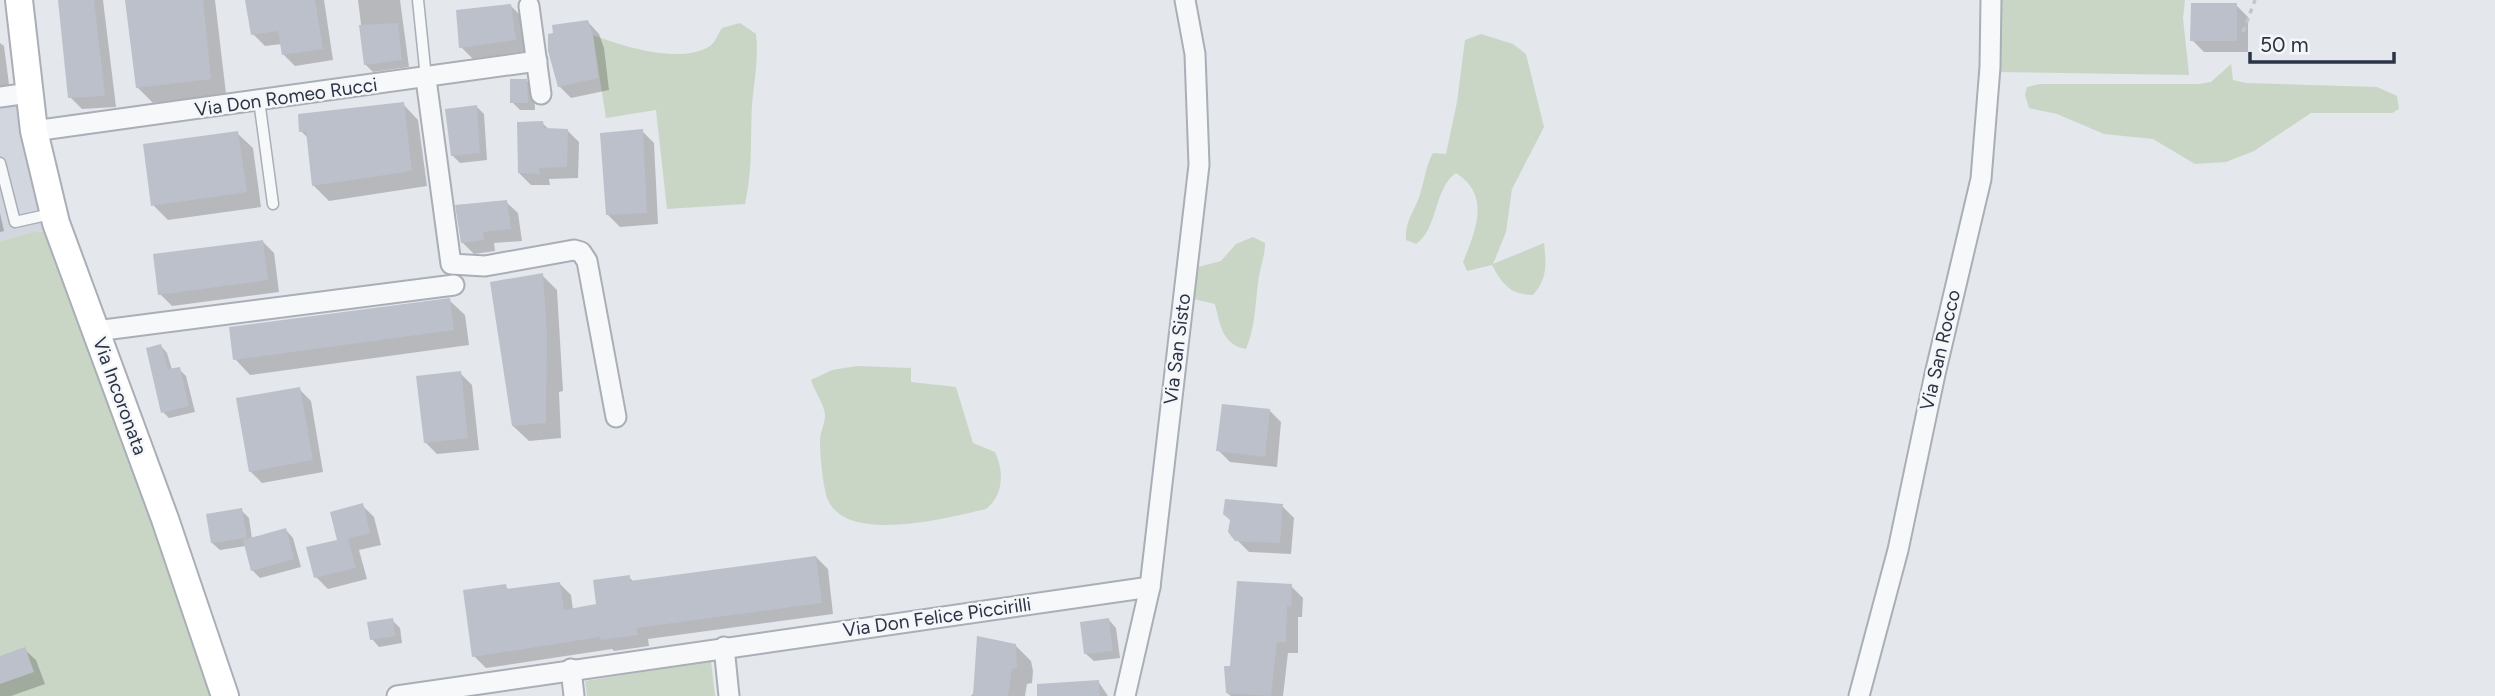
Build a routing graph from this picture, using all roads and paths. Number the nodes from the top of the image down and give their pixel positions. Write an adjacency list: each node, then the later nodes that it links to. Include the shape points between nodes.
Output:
1 (19, 0): 10 (main road, Via Incoronata)
2 (418, 0): 9 (lane)
3 (1185, 0): 21 (street, Via San Sisto, via 1195,54 1199,165)
4 (1991, 0): 30 (street, Via San Rocco, via 1982,179 1898,550)
5 (2255, 0): 7 (path)
6 (529, 6): 8 (street)
7 (2243, 32)
8 (537, 61): 9 (street, Via Don Romeo Rucci); 11 (street)
9 (426, 79): 13 (street, Via Don Romeo Rucci); 20 (street, via 451,264 485,266 581,252 587,261)
10 (29, 93): 12 (street); 14 (main road, Via Incoronata)
11 (541, 94)
12 (0, 97)
13 (259, 100): 14 (street, Via Don Romeo Rucci); 16 (lane)
14 (34, 131): 17 (main road, Via Incoronata)
15 (0, 163): 17 (lane, via 15,222)
16 (274, 204)
17 (54, 213): 19 (main road, Via Incoronata)
18 (454, 285): 19 (street)
19 (96, 331): 25 (main road, Via Incoronata)
20 (616, 417)
21 (1150, 587): 22 (street, Via Don Felice Piccirilli); 29 (street, Via San Sisto)
22 (724, 647): 23 (street, Via Don Felice Piccirilli); 28 (street)
23 (570, 669): 24 (street, Via Don Felice Piccirilli); 27 (street)
24 (433, 693): 26 (street, Via Don Felice Piccirilli)
25 (225, 696)
26 (397, 696)
27 (574, 696)
28 (729, 696)
29 (1125, 696)
30 (1859, 696)

